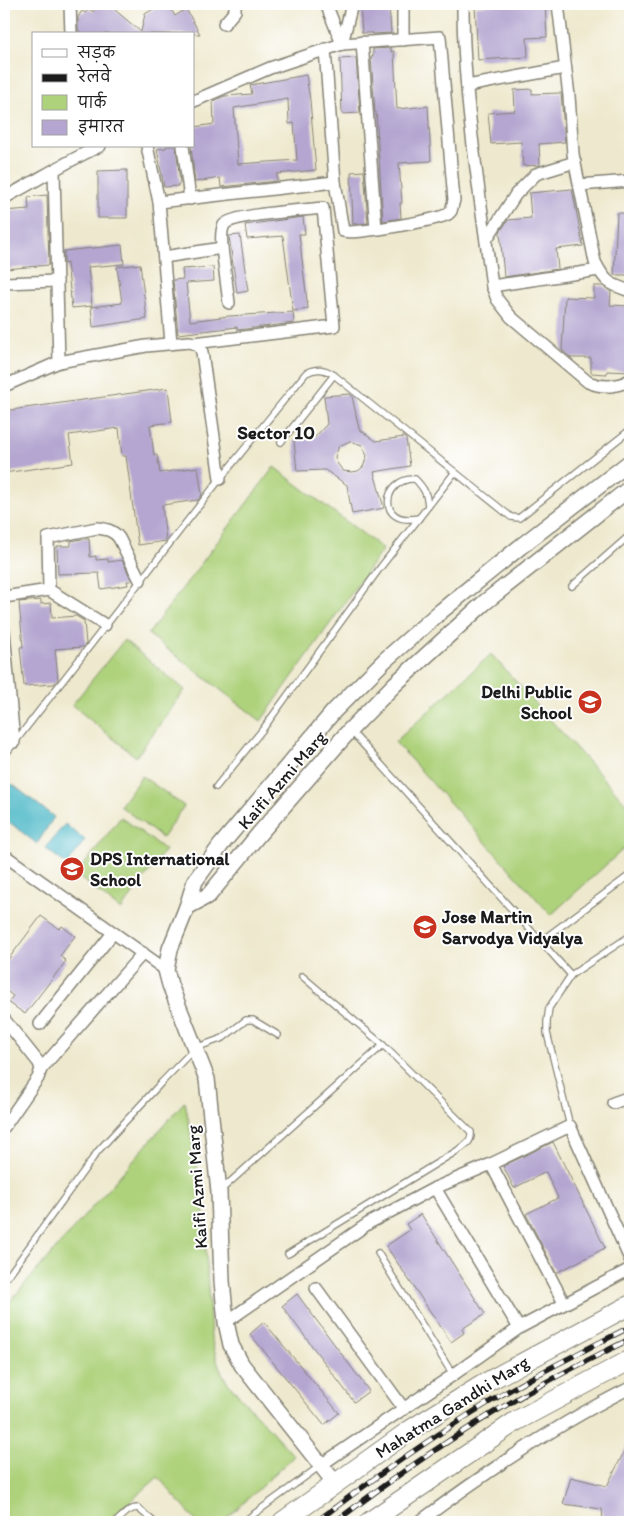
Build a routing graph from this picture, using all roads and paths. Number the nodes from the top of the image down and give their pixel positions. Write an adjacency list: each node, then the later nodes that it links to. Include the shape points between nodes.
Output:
1 (70, 4): 9 (street)
2 (235, 4): 8 (street, via 235,11)
3 (326, 4): 12 (street)
4 (352, 4): 12 (street)
5 (403, 4): 10 (street)
6 (463, 4): 15 (street)
7 (558, 4): 14 (street)
8 (224, 24)
9 (71, 32)
10 (403, 40): 11 (street); 29 (street, via 440,36 453,205 446,216)
11 (362, 42): 12 (street); 29 (street)
12 (342, 44): 13 (street)
13 (325, 49): 16 (street, via 270,68); 24 (street)
14 (565, 68): 15 (street); 21 (street)
15 (467, 86): 30 (street)
16 (195, 101)
17 (90, 148): 20 (street)
18 (147, 148): 28 (street)
19 (183, 148): 27 (street)
20 (76, 151): 22 (street)
21 (575, 162): 25 (street); 30 (street, via 536,174 516,194)
22 (54, 171): 26 (street); 34 (street)
23 (630, 181): 25 (street)
24 (335, 182): 27 (street); 29 (street, via 343,232)
25 (579, 185): 33 (street, via 594,262)
26 (4, 198)
27 (190, 199): 28 (street)
28 (159, 202): 32 (street)
29 (376, 229)
30 (486, 240): 36 (street)
31 (222, 248): 32 (street); 38 (street); 40 (street, via 222,232 230,220 323,208 334,326)
32 (164, 257): 39 (street)
33 (599, 270): 36 (street); 37 (street, via 611,284)
34 (57, 281): 35 (street); 41 (street)
35 (4, 283)
36 (492, 286): 43 (street, via 497,299 511,317 581,378 597,386 611,386)
37 (630, 291)
38 (229, 303)
39 (171, 343): 40 (street); 41 (street)
40 (194, 343): 49 (street, via 202,352)
41 (59, 362): 44 (street)
42 (334, 375): 46 (lane); 48 (lane); 49 (lane, via 321,369 306,373)
43 (630, 380)
44 (4, 386)
45 (630, 430): 48 (lane, via 518,519 511,517)
46 (281, 442)
47 (630, 462): 66 (street, via 440,612 334,711 205,867 195,881)
48 (455, 472): 51 (lane)
49 (220, 479): 54 (lane)
50 (630, 488): 60 (street, Kaifi Azmi Marg, via 484,603)
51 (428, 506): 52 (lane); 52 (lane, via 428,497 415,479 399,482 392,491 388,502 391,512 398,519 407,521)
52 (419, 518): 63 (lane, via 263,729)
53 (630, 535): 55 (lane)
54 (140, 580): 56 (street, via 120,538 115,532 97,528 48,538); 58 (lane)
55 (572, 586)
56 (49, 590): 57 (street); 58 (street)
57 (4, 596)
58 (105, 625): 61 (lane)
59 (4, 632): 61 (street)
60 (350, 730): 66 (street, Kaifi Azmi Marg, via 209,895); 69 (lane)
61 (14, 742): 62 (lane)
62 (4, 756)
63 (216, 787)
64 (4, 855): 67 (street)
65 (630, 875): 69 (lane)
66 (187, 907): 71 (street, Kaifi Azmi Marg, via 170,949)
67 (113, 933): 70 (street); 75 (street)
68 (630, 936): 72 (lane)
69 (541, 941): 72 (lane)
70 (143, 953): 71 (street); 79 (street)
71 (166, 970): 78 (street, Kaifi Azmi Marg)
72 (571, 975): 82 (lane, via 549,1008 547,1022 547,1034)
73 (302, 976): 77 (lane)
74 (4, 1019): 79 (street)
75 (40, 1024)
76 (278, 1035): 78 (lane, via 254,1020 246,1020 223,1038)
77 (383, 1044): 86 (lane); 88 (lane, via 471,1132 472,1138 468,1144)
78 (195, 1048): 86 (street, Kaifi Azmi Marg, via 206,1078); 91 (lane, via 98,1151)
79 (41, 1069): 83 (street)
80 (630, 1097): 81 (street)
81 (613, 1103)
82 (570, 1126): 84 (street); 89 (street)
83 (4, 1127)
84 (491, 1164): 85 (street); 93 (street)
85 (436, 1188): 95 (street, via 369,1223); 96 (street)
86 (219, 1192): 95 (street, Kaifi Azmi Marg)
87 (378, 1253): 98 (lane)
88 (288, 1254)
89 (630, 1258)
90 (630, 1269): 93 (street)
91 (8, 1276)
92 (316, 1288): 100 (street)
93 (564, 1303): 96 (street)
94 (630, 1305): 102 (main road, Mahatma Gandhi Marg, via 487,1382 410,1430)
95 (226, 1322): 101 (street, Kaifi Azmi Marg, via 242,1365)
96 (519, 1328): 98 (street)
97 (630, 1360): 107 (main road, via 516,1420)
98 (453, 1375): 100 (street)
99 (630, 1388): 108 (street, via 544,1436)
100 (404, 1409): 101 (street)
101 (321, 1466): 102 (street, Kaifi Azmi Marg); 105 (lane)
102 (335, 1483): 106 (main road, Mahatma Gandhi Marg)
103 (116, 1522): 104 (lane, via 135,1508)
104 (154, 1522)
105 (243, 1522)
106 (282, 1522)
107 (369, 1522)
108 (419, 1522)

